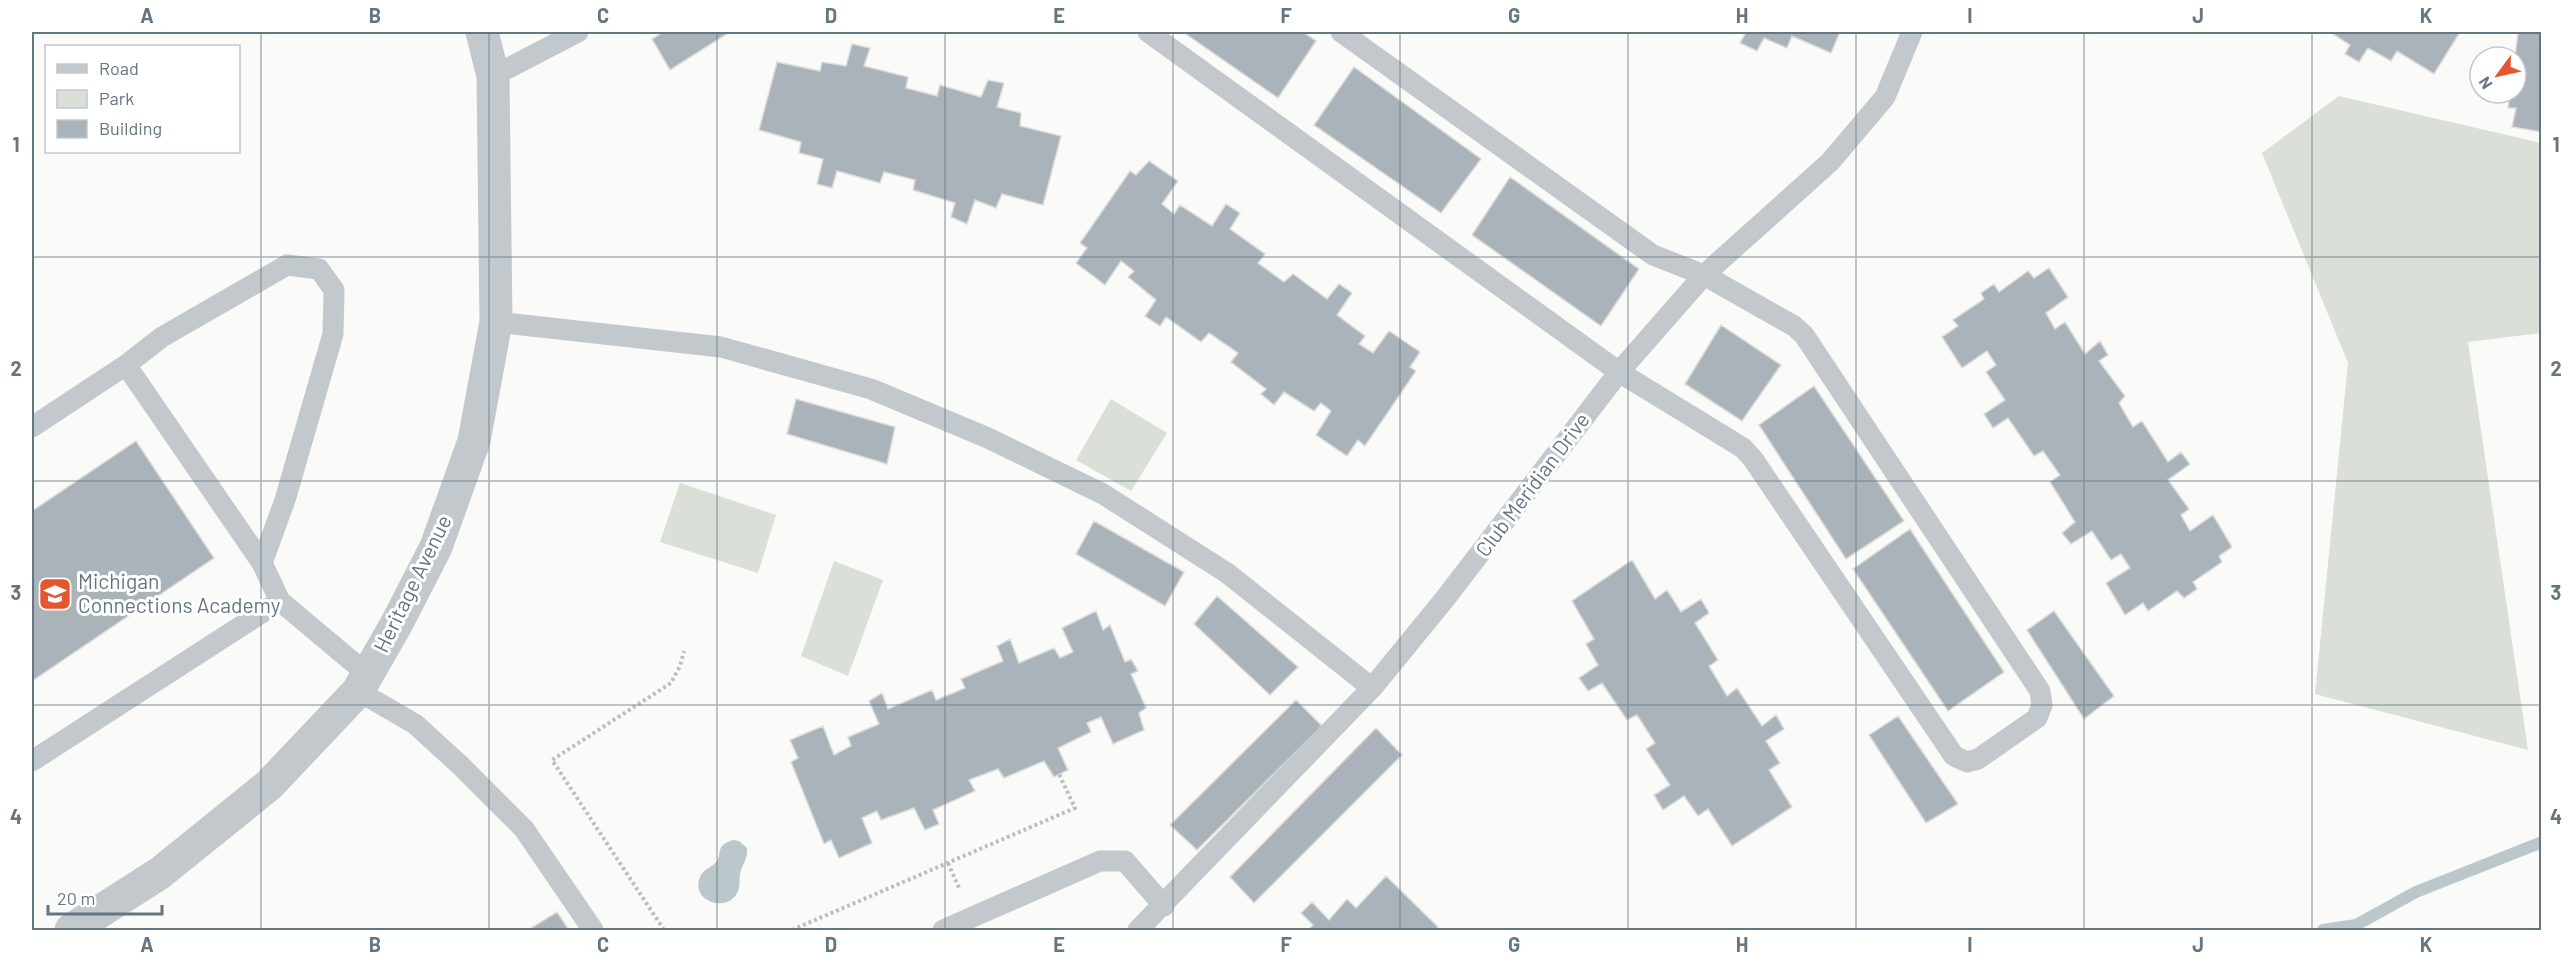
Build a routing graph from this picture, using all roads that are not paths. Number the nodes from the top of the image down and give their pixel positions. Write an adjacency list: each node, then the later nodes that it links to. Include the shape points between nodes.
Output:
1 (482, 32): 6 (street, Heritage Avenue)
2 (578, 32): 6 (lane)
3 (1148, 32): 10 (lane)
4 (1341, 32): 7 (lane, via 1653,255)
5 (1912, 32): 7 (lane, Club Meridian Drive, via 1885,97 1830,162)
6 (493, 76): 8 (street, Heritage Avenue)
7 (1704, 275): 10 (lane, Club Meridian Drive); 10 (lane, via 1804,335 2040,692 2042,705 2037,718 1978,759 1967,762 1954,756 1753,459 1743,448)
8 (496, 322): 14 (street, Heritage Avenue, via 474,441 436,547); 15 (lane, via 721,347 871,389 1103,494 1227,573)
9 (126, 365): 11 (lane); 12 (lane); 12 (lane, via 162,337 287,265 320,269 334,290 333,334 285,500)
10 (1619, 372): 15 (lane, Club Meridian Drive)
11 (32, 427)
12 (262, 562): 13 (lane)
13 (280, 601): 14 (lane); 16 (lane)
14 (363, 682): 18 (street, Heritage Avenue, via 269,784 160,873); 19 (lane, via 461,766 524,829)
15 (1372, 688): 17 (lane, Club Meridian Drive)
16 (32, 761)
17 (1164, 906): 20 (lane, via 1125,861 1100,861); 21 (lane, Club Meridian Drive)
18 (71, 930)
19 (594, 930)
20 (942, 930)
21 (1138, 930)

